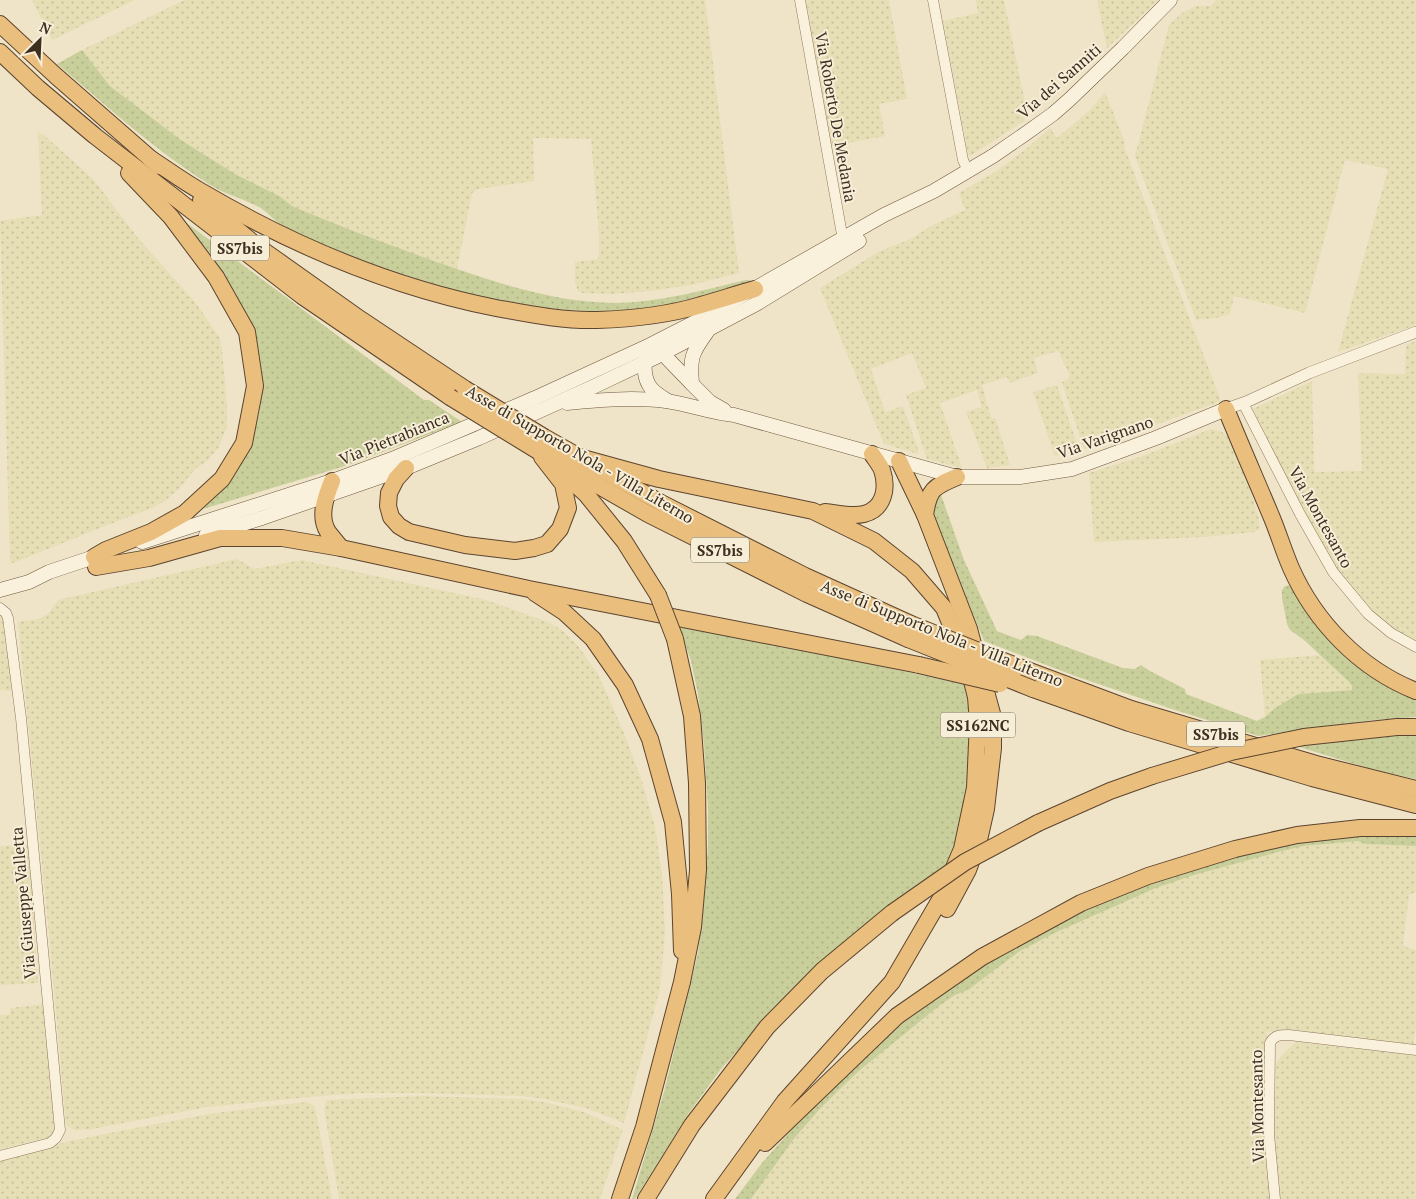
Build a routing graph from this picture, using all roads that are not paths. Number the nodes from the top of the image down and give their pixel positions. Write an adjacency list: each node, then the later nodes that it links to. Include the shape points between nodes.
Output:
1 (800, 0): 10 (street, Via Roberto De Medania)
2 (933, 0): 8 (street, via 963,160)
3 (1170, 0): 8 (main road, Via dei Sanniti, via 1053,114)
4 (0, 24): 7 (highway, Asse di Supporto Nola - Villa Literno / SS7bis)
5 (1, 53): 6 (highway, Asse di Supporto Nola - Villa Literno / SS7bis)
6 (95, 136): 23 (highway, Asse di Supporto Nola - Villa Literno / SS7bis, bridge, via 302,296 450,398); 33 (highway, via 171,217 216,277 247,332 255,386 244,443 222,479 185,513 151,532 106,550)
7 (151, 159): 11 (highway, via 201,192 299,244 417,289 462,301 538,316 596,320 655,315 700,306); 23 (highway, Asse di Supporto Nola - Villa Literno / SS7bis, bridge, via 257,246)
8 (968, 170): 9 (main road, Via dei Sanniti)
9 (934, 191): 10 (main road, Via dei Sanniti, via 884,215); 12 (main road, Via dei Sanniti, via 916,206 758,303)
10 (843, 240): 11 (main road, Via dei Sanniti)
11 (756, 289): 14 (main road, Via Pietrabianca)
12 (709, 329): 15 (main road, Via Pietrabianca); 17 (main road, via 692,355)
13 (1416, 332): 19 (street, Via Varignano, via 1308,373)
14 (650, 345): 15 (main road, Via Varignano); 16 (main road, Via Varignano); 29 (main road, Via Pietrabianca)
15 (662, 354): 16 (main road, Via Pietrabianca); 17 (main road, Via Varignano)
16 (645, 362): 18 (main road, Via Varignano, via 651,388); 20 (main road, Via Pietrabianca)
17 (692, 384): 22 (main road, Via Varignano, via 710,402)
18 (668, 401): 20 (main road, Via Varignano, via 597,400); 22 (main road, Via Varignano)
19 (1243, 403): 21 (street, Via Varignano); 38 (street, Via Montesanto, via 1333,572 1368,614 1391,633)
20 (553, 405): 27 (main road, Via Pietrabianca)
21 (1226, 410): 28 (main road, Via Varignano, via 1072,469 1020,477); 40 (highway, via 1291,569 1309,602 1341,642 1370,667)
22 (734, 415): 24 (main road, Via Varignano)
23 (541, 444): 25 (highway, Asse di Supporto Nola - Villa Literno / SS7bis); 27 (highway, via 563,484 568,508 560,529 547,544 534,548 515,551 465,545 409,532 399,526 391,517 389,493); 37 (highway, Asse di Supporto Nola - Villa Literno / SS7bis, via 648,514 806,594); 45 (highway, bridge, via 624,541 658,595 676,639 692,716 697,783 698,870 693,927)
24 (872, 454): 26 (main road, Via Varignano); 30 (highway, via 882,469 885,486 883,498 875,509 857,515)
25 (579, 457): 30 (highway, SS162NC, via 659,479); 37 (highway, Asse di Supporto Nola - Villa Literno / SS7bis, via 663,504)
26 (899, 462): 28 (main road, Via Varignano); 31 (highway)
27 (406, 468): 29 (main road, Via Pietrabianca)
28 (957, 477): 31 (highway, via 933,490)
29 (329, 488): 32 (highway, via 324,519 327,530); 33 (main road, Via Pietrabianca)
30 (813, 511): 46 (highway, SS162NC, via 874,541 912,570 944,608 969,669 976,697 975,788 962,849 941,898)
31 (925, 515): 46 (highway, via 969,629 992,717 993,748 986,809 968,870 930,938)
32 (341, 548): 33 (highway, via 282,538 220,538 148,558); 34 (highway)
33 (95, 562): 35 (main road, Via Pietrabianca, via 49,572)
34 (529, 589): 39 (highway, bridge); 45 (highway, via 564,612 593,639 625,685 650,739 672,822 680,894)
35 (0, 590)
36 (0, 608): 48 (street, Via Giuseppe Valletta, via 8,618 21,718 60,1130 50,1143)
37 (910, 631): 39 (highway, Asse di Supporto Nola - Villa Literno / SS7bis, bridge); 42 (highway, Asse di Supporto Nola - Villa Literno / SS7bis, bridge, via 1131,709 1316,764)
38 (1416, 647)
39 (1033, 689): 43 (highway, Asse di Supporto Nola - Villa Literno / SS7bis, via 1129,723 1312,778)
40 (1416, 691)
41 (1416, 727): 51 (highway, bridge, via 1304,737 1231,752 1110,791 1038,823 965,862 892,913 822,971 767,1027 692,1125)
42 (1416, 789)
43 (1416, 805)
44 (1416, 828): 49 (highway, via 1360,828 1297,835 1235,849 1148,876 1082,903 982,957 897,1016)
45 (682, 982): 50 (highway, via 644,1127)
46 (892, 982): 49 (highway, SS162NC, via 785,1101)
47 (1416, 1050): 53 (street, Via Montesanto, via 1289,1035 1272,1039 1269,1134)
48 (0, 1156)
49 (731, 1176): 52 (highway, SS162NC)
50 (620, 1199)
51 (646, 1199)
52 (714, 1199)
53 (1275, 1199)

